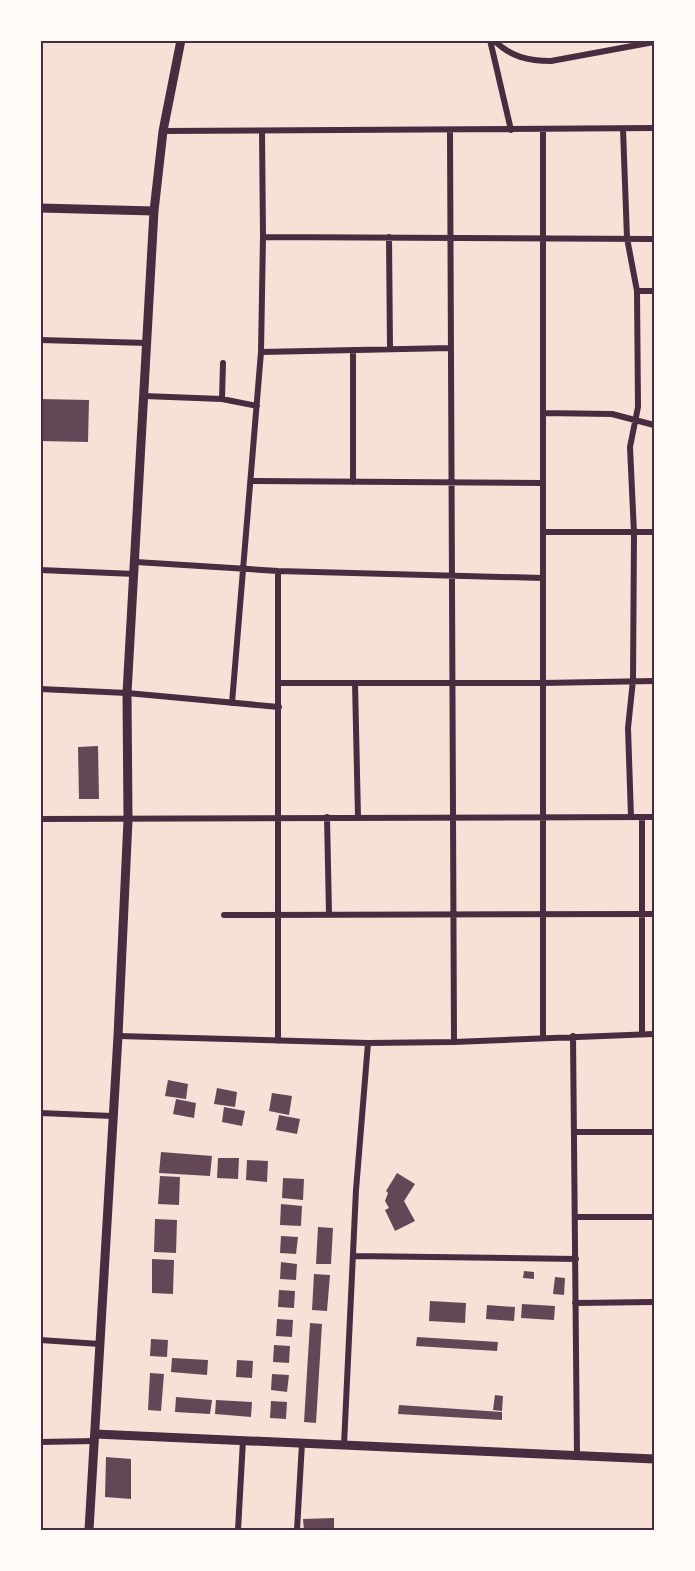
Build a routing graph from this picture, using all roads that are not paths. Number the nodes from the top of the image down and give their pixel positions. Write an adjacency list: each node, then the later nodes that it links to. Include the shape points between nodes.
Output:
1 (181, 40): 8 (street)
2 (492, 40): 3 (street, via 521,58 534,61); 7 (street)
3 (654, 42)
4 (654, 128): 6 (street)
5 (543, 129): 6 (street); 7 (street); 16 (street)
6 (623, 129): 17 (street)
7 (512, 130): 10 (street)
8 (163, 131): 9 (street); 12 (street)
9 (261, 131): 10 (street); 13 (street)
10 (450, 131): 15 (street)
11 (40, 208): 12 (street)
12 (154, 211): 22 (street)
13 (263, 237): 14 (street); 26 (street)
14 (389, 237): 15 (street); 24 (street)
15 (450, 237): 16 (street); 23 (street)
16 (543, 237): 17 (street); 31 (street)
17 (627, 238): 18 (street); 19 (street)
18 (654, 238)
19 (637, 291): 20 (street); 32 (street)
20 (654, 291)
21 (40, 340): 22 (street)
22 (147, 342): 28 (street)
23 (451, 348): 24 (street); 36 (street)
24 (390, 349): 25 (street)
25 (353, 350): 26 (street); 35 (street)
26 (261, 352): 30 (street)
27 (223, 363): 29 (street)
28 (144, 396): 29 (street); 41 (street)
29 (222, 399): 30 (street)
30 (257, 406): 34 (street)
31 (543, 413): 32 (street, via 612,414); 37 (street)
32 (636, 419): 33 (street); 40 (street, via 630,447)
33 (654, 425)
34 (251, 481): 35 (street); 42 (street)
35 (353, 482): 36 (street)
36 (451, 482): 37 (street); 46 (street)
37 (543, 483): 38 (street)
38 (543, 532): 40 (street); 47 (street)
39 (654, 532): 40 (street)
40 (634, 533): 48 (street)
41 (136, 562): 42 (street); 45 (street)
42 (242, 569): 44 (street); 56 (street)
43 (40, 570): 45 (street)
44 (278, 571): 46 (street); 50 (street)
45 (135, 574): 55 (street)
46 (451, 574): 47 (street); 52 (street)
47 (543, 578): 53 (street)
48 (633, 680): 49 (street); 53 (street); 63 (street, via 628,728)
49 (654, 681)
50 (279, 683): 51 (street); 57 (street)
51 (355, 683): 52 (street); 60 (street)
52 (452, 683): 53 (street); 61 (street)
53 (543, 683): 62 (street)
54 (40, 689): 55 (street)
55 (127, 693): 56 (street); 67 (street)
56 (232, 703): 57 (street)
57 (279, 707): 58 (street)
58 (279, 817): 59 (street); 67 (street); 70 (street)
59 (327, 817): 60 (street); 71 (street)
60 (358, 817): 61 (street)
61 (453, 817): 62 (street); 68 (street)
62 (544, 817): 63 (street); 69 (street)
63 (632, 817): 64 (street)
64 (642, 817): 65 (street); 72 (street)
65 (654, 817)
66 (40, 819): 67 (street)
67 (128, 819): 77 (street)
68 (453, 913): 69 (street); 71 (street); 81 (street)
69 (543, 913): 72 (street); 79 (street)
70 (277, 914): 71 (street); 74 (street); 80 (street)
71 (329, 914)
72 (642, 914): 73 (street); 75 (street)
73 (654, 914)
74 (224, 915)
75 (642, 1034): 76 (street); 78 (street)
76 (654, 1034)
77 (118, 1036): 80 (street); 84 (street)
78 (573, 1036): 79 (street); 85 (street)
79 (543, 1038): 81 (street)
80 (278, 1041): 82 (street)
81 (454, 1042): 82 (street)
82 (368, 1043): 89 (street)
83 (40, 1113): 84 (street)
84 (112, 1116): 94 (street)
85 (574, 1132): 86 (street); 87 (street)
86 (654, 1132)
87 (576, 1217): 88 (street); 90 (street)
88 (654, 1217)
89 (353, 1256): 90 (street); 99 (street)
90 (576, 1259): 92 (street)
91 (654, 1302): 92 (street)
92 (575, 1303): 100 (street)
93 (40, 1340): 94 (street)
94 (100, 1344): 95 (street)
95 (95, 1438): 96 (street); 97 (street); 102 (street)
96 (243, 1440): 98 (street); 103 (street)
97 (40, 1442)
98 (302, 1443): 99 (street); 104 (street)
99 (344, 1445): 100 (street)
100 (577, 1455): 101 (street)
101 (654, 1459)
102 (89, 1530)
103 (238, 1530)
104 (297, 1530)

